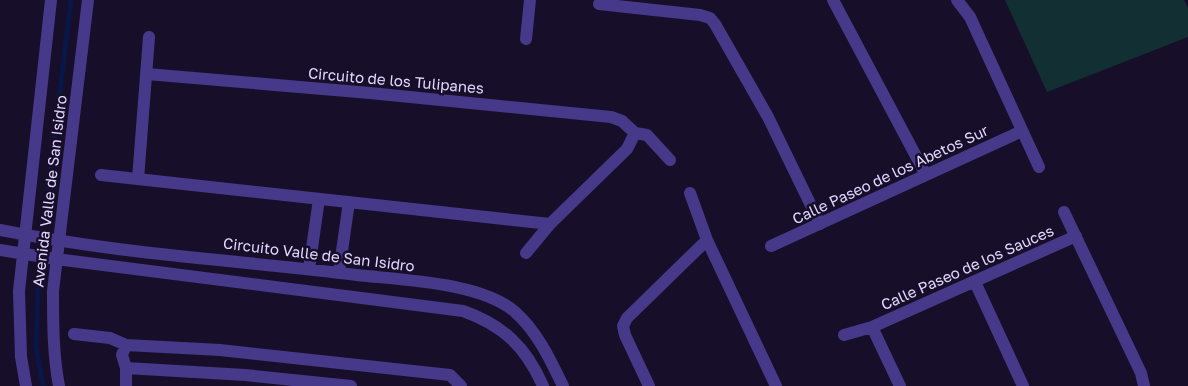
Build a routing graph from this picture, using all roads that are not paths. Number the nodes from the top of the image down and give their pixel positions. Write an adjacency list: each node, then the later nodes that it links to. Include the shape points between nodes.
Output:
1 (51, 0): 25 (street, Avenida Valle de San Isidro)
2 (88, 0): 28 (street, Avenida Valle de San Isidro)
3 (530, 0): 9 (street)
4 (833, 0): 16 (street)
5 (956, 0): 11 (street, via 970,16)
6 (599, 4): 7 (street)
7 (637, 4): 23 (street, via 700,15 716,24 768,117)
8 (149, 37): 10 (street)
9 (526, 39)
10 (147, 74): 12 (street, Circuito de los Tulipanes, via 611,117 622,121); 17 (street)
11 (1022, 131): 14 (street); 16 (street, Calle Paseo de los Abetos Sur)
12 (635, 134): 13 (street, Circuito de los Tulipanes, via 646,135); 22 (street, via 627,149)
13 (670, 160)
14 (1039, 167)
15 (101, 174): 17 (street)
16 (926, 176): 23 (street, Calle Paseo de los Abetos Sur)
17 (138, 179): 19 (street)
18 (690, 193): 27 (street)
19 (319, 198): 20 (street); 34 (street)
20 (349, 202): 22 (street); 35 (street)
21 (1064, 212): 26 (street, Calle Paseo de los Sauces)
22 (550, 224): 32 (street)
23 (820, 224): 29 (street, Calle Paseo de los Abetos Sur)
24 (0, 230): 25 (street, Circuito Valle de San Isidro)
25 (25, 236): 28 (street, Circuito Valle de San Isidro); 31 (street, Avenida Valle de San Isidro)
26 (1076, 236): 36 (street, Calle Paseo de los Sauces); 55 (street, Calle Paseo de los Sauces)
27 (707, 240): 51 (street, via 627,318 623,326); 52 (street)
28 (59, 242): 33 (street, Avenida Valle de San Isidro); 34 (street, Circuito Valle de San Isidro)
29 (771, 246)
30 (0, 250): 31 (street)
31 (22, 253): 33 (street); 46 (street, Avenida Valle de San Isidro, via 19,321)
32 (526, 253)
33 (56, 260): 45 (street, via 463,311 504,331 521,348); 47 (street, Avenida Valle de San Isidro, via 52,323)
34 (309, 269): 35 (street, Circuito Valle de San Isidro)
35 (339, 272): 44 (street, Circuito Valle de San Isidro, via 467,288 495,300 513,311 543,344)
36 (975, 282): 37 (street, Calle Paseo de los Sauces); 54 (street)
37 (872, 327): 39 (street, Calle Paseo de los Sauces); 53 (street, Calle Paseo de los Sauces)
38 (74, 334): 40 (street, via 110,338)
39 (844, 335)
40 (126, 345): 41 (street, via 220,350); 42 (street, via 122,355)
41 (300, 359): 43 (street); 50 (street, via 450,375)
42 (126, 368): 43 (street); 48 (street)
43 (294, 381): 49 (street)
44 (561, 381): 45 (street)
45 (543, 384)
46 (26, 386)
47 (59, 386)
48 (126, 386)
49 (351, 386)
50 (461, 386)
51 (648, 386)
52 (776, 386)
53 (900, 386)
54 (1023, 386)
55 (1144, 386)

